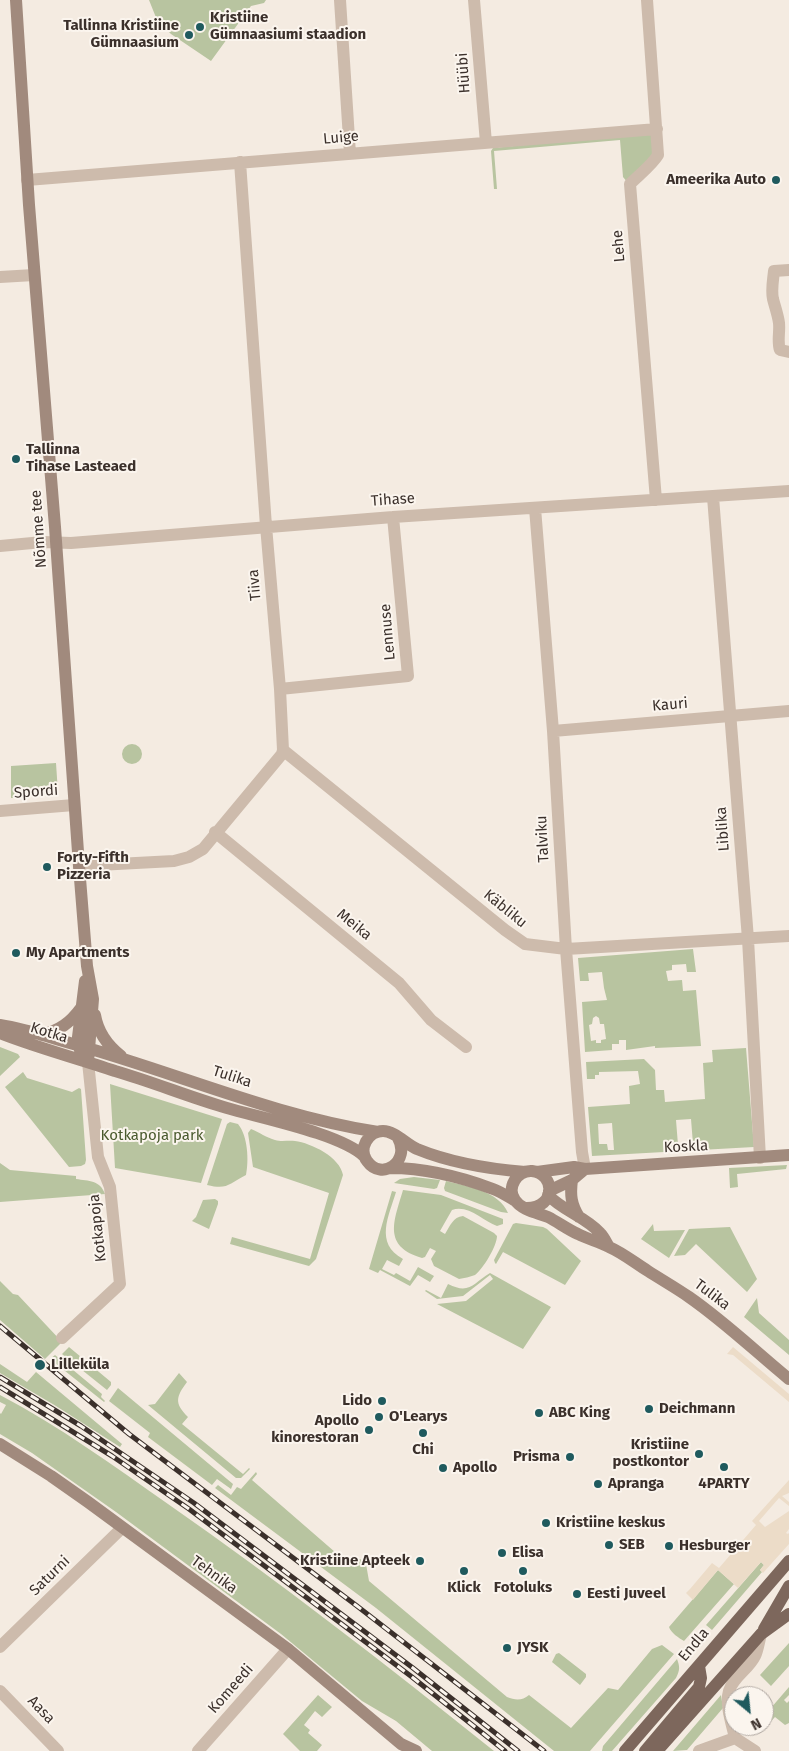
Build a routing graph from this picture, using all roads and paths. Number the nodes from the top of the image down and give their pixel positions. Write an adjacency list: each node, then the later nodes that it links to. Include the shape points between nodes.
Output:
1 (16, 0): 9 (street, Nõmme tee)
2 (340, 0): 7 (street)
3 (474, 0): 6 (street, Hüübi)
4 (647, 0): 5 (street, Lehe)
5 (657, 129): 6 (street, Luige); 16 (street, Lehe, via 658,155 630,184)
6 (486, 144): 7 (street, Luige)
7 (350, 154): 8 (street, Luige)
8 (240, 162): 9 (street, Luige); 19 (street, Tiiva)
9 (27, 180): 11 (street, Nõmme tee)
10 (789, 270): 13 (street, via 774,271 772,287 780,334 778,344 780,350)
11 (34, 275): 12 (street); 20 (street, Nõmme tee)
12 (0, 277)
13 (789, 352)
14 (789, 491): 15 (street, Tihase)
15 (713, 497): 16 (street, Tihase); 24 (street, Liblika)
16 (656, 500): 17 (street, Tihase)
17 (535, 508): 18 (street, Tihase); 25 (street, Talviku)
18 (393, 516): 19 (street, Tihase); 22 (street, Lennuse, via 408,676)
19 (266, 526): 20 (street, Tihase); 22 (street, Tiiva)
20 (56, 542): 21 (street, Tihase); 27 (street, Nõmme tee)
21 (0, 546)
22 (280, 689): 26 (street, Tiiva)
23 (789, 711): 24 (street, Kauri)
24 (730, 716): 25 (street, Kauri); 32 (street, Liblika)
25 (553, 731): 33 (street, Talviku)
26 (283, 750): 29 (street); 33 (street, Käbliku, via 519,941 543,948)
27 (74, 805): 28 (street, Spordi); 30 (street, Nõmme tee)
28 (0, 811)
29 (215, 832): 30 (street, via 202,849 174,861); 39 (street, Meika, via 399,983 431,1020)
30 (79, 866): 34 (street, Nõmme tee)
31 (789, 936): 32 (street, Käbliku)
32 (748, 939): 33 (street, Käbliku); 48 (street, Liblika)
33 (566, 949): 50 (street, Talviku)
34 (88, 1002): 37 (street, via 63,1027); 38 (street, Nõmme tee); 40 (street, via 105,1040)
35 (0, 1025): 37 (street, Kotka)
36 (0, 1033): 41 (street, Kotka)
37 (42, 1035): 38 (street, Kotka)
38 (84, 1047): 40 (street, Tulika); 41 (street, Nõmme tee)
39 (466, 1047)
40 (125, 1059): 42 (street, Tulika)
41 (88, 1062): 43 (street, Tulika); 58 (street, Kotkapoja, via 98,1157 110,1187 120,1284)
42 (194, 1082): 43 (street); 44 (street, Tulika, via 339,1126)
43 (188, 1095): 47 (street, Tulika, via 342,1142)
44 (378, 1132): 45 (street, via 390,1132); 47 (street, via 368,1138)
45 (398, 1138): 49 (street, via 402,1155); 51 (street, via 417,1149 453,1160 491,1169)
46 (789, 1156): 48 (street, Koskla)
47 (365, 1157): 49 (street, via 378,1169)
48 (760, 1158): 50 (street, Koskla)
49 (390, 1168): 54 (street, via 444,1174 496,1190)
50 (585, 1169): 51 (street, Koskla, via 574,1167); 52 (street)
51 (531, 1172): 53 (street, via 545,1178); 54 (street, via 514,1180)
52 (572, 1180): 53 (street); 56 (street, via 570,1197)
53 (549, 1193): 55 (street, via 542,1205); 56 (street, Tulika, via 566,1210)
54 (514, 1200): 55 (street)
55 (527, 1208): 57 (street, Tulika)
56 (579, 1217): 57 (street, Tulika, via 600,1233)
57 (609, 1247): 59 (street, Tulika, via 690,1298)
58 (62, 1338)
59 (789, 1379)
60 (0, 1444): 61 (street, Tehnika, via 51,1476)
61 (122, 1528): 67 (street, Saturni); 68 (street, Tehnika)
62 (789, 1561): 69 (main road, Endla)
63 (789, 1586): 66 (main road)
64 (789, 1604): 66 (main road)
65 (789, 1614): 66 (main road)
66 (761, 1634): 71 (street, via 755,1657 729,1691 730,1719); 77 (main road)
67 (0, 1647)
68 (288, 1649): 72 (street, Komeedi); 73 (street, Tehnika)
69 (699, 1666): 75 (main road, Endla); 76 (main road, via 699,1687)
70 (0, 1691): 74 (street, Aasa)
71 (735, 1738): 78 (street); 79 (street)
72 (205, 1748)
73 (411, 1749)
74 (58, 1751)
75 (625, 1751)
76 (644, 1751)
77 (657, 1751)
78 (699, 1751)
79 (755, 1751)

